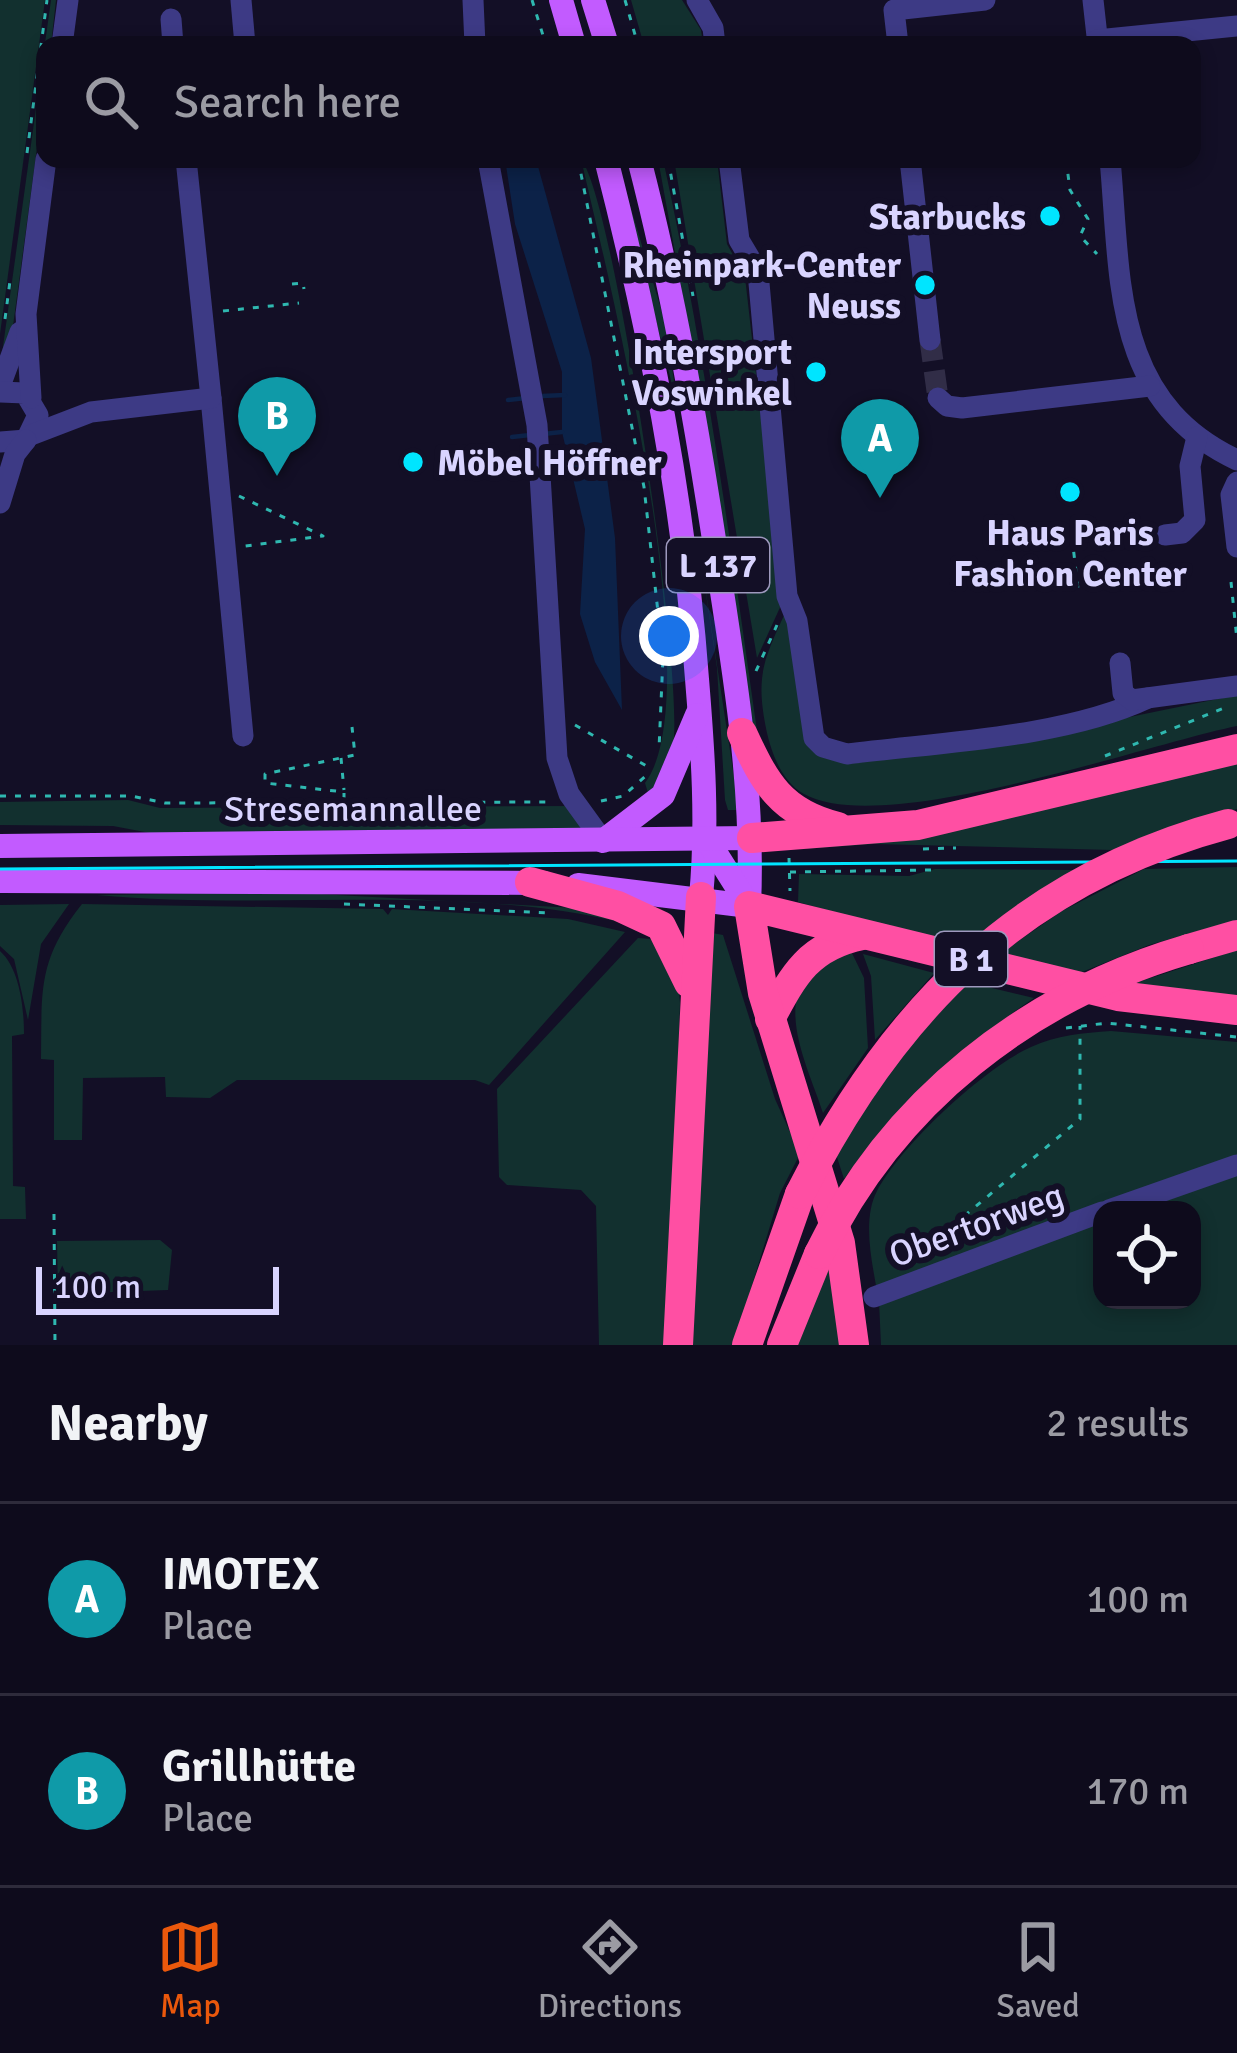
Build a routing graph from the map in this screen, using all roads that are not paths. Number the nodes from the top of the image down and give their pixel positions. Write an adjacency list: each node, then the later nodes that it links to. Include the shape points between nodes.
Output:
1 (68, 0): 12 (street)
2 (241, 0): 14 (street)
3 (473, 0): 15 (street)
4 (561, 0): 16 (main road)
5 (593, 0): 17 (main road)
6 (697, 0): 18 (street)
7 (985, 0): 9 (street)
8 (1093, 0): 20 (street)
9 (894, 5): 19 (street)
10 (170, 19): 13 (street)
11 (1237, 26): 21 (street)
12 (63, 36)
13 (172, 36)
14 (244, 36)
15 (475, 36)
16 (571, 36)
17 (604, 36)
18 (714, 36)
19 (897, 36)
20 (1097, 36)
21 (1150, 36)
22 (45, 168): 30 (street)
23 (187, 168): 34 (street)
24 (490, 168): 56 (street, via 537,425 559,766)
25 (608, 168): 49 (main road, L 137, via 668,431)
26 (641, 168): 50 (main road, L 137, via 697,428)
27 (730, 168): 48 (street, via 740,240 758,272 787,596 809,729 823,747 998,735)
28 (911, 168): 31 (street)
29 (1111, 168): 32 (street, via 1125,315)
30 (26, 314): 33 (street); 35 (street)
31 (930, 340)
32 (1150, 386): 36 (street); 39 (street)
33 (0, 389): 35 (street)
34 (211, 398): 37 (street); 51 (street)
35 (32, 400): 37 (street); 38 (street, via 38,415)
36 (942, 408)
37 (107, 409): 38 (street)
38 (29, 437): 40 (street); 43 (street)
39 (1197, 437): 41 (street); 44 (street, via 1190,466 1195,520)
40 (0, 442)
41 (1237, 460)
42 (1237, 482): 45 (street)
43 (0, 503)
44 (1166, 535)
45 (1237, 547)
46 (1120, 663): 48 (street, via 1126,698)
47 (1237, 686): 48 (street)
48 (1148, 698)
49 (700, 707): 55 (main road, L 137); 56 (main road, via 664,795)
50 (742, 733): 54 (highway, via 788,809); 58 (main road, L 137)
51 (243, 736)
52 (1237, 749): 54 (highway, via 1000,809)
53 (1232, 823): 74 (highway, B 1, bridge, via 1090,876 977,953 883,1053 800,1194)
54 (861, 832): 58 (highway)
55 (706, 838): 56 (main road, Stresemannallee); 58 (main road, Stresemannallee); 59 (main road); 62 (main road, L 137)
56 (603, 841): 57 (main road, Stresemannallee)
57 (3, 844)
58 (752, 846): 59 (main road); 63 (main road, L 137)
59 (729, 874): 62 (main road); 63 (main road)
60 (0, 881): 61 (main road, Stresemannallee)
61 (530, 882): 62 (main road, Stresemannallee); 66 (highway, via 662,926)
62 (700, 897): 63 (main road, Stresemannallee); 66 (highway)
63 (749, 905): 64 (highway); 68 (highway)
64 (869, 934): 67 (highway, via 1118,996); 68 (highway, via 813,952)
65 (1237, 935): 75 (highway, B 1, bridge, via 1088,987 973,1059 887,1145 819,1254)
66 (693, 998): 73 (highway)
67 (1237, 1010)
68 (770, 1019): 76 (highway, via 828,1192)
69 (1237, 1165): 70 (street, Obertorweg)
70 (1134, 1201)
71 (1093, 1215): 72 (street, Obertorweg)
72 (874, 1297)
73 (678, 1345)
74 (747, 1345)
75 (782, 1345)
76 (854, 1345)

